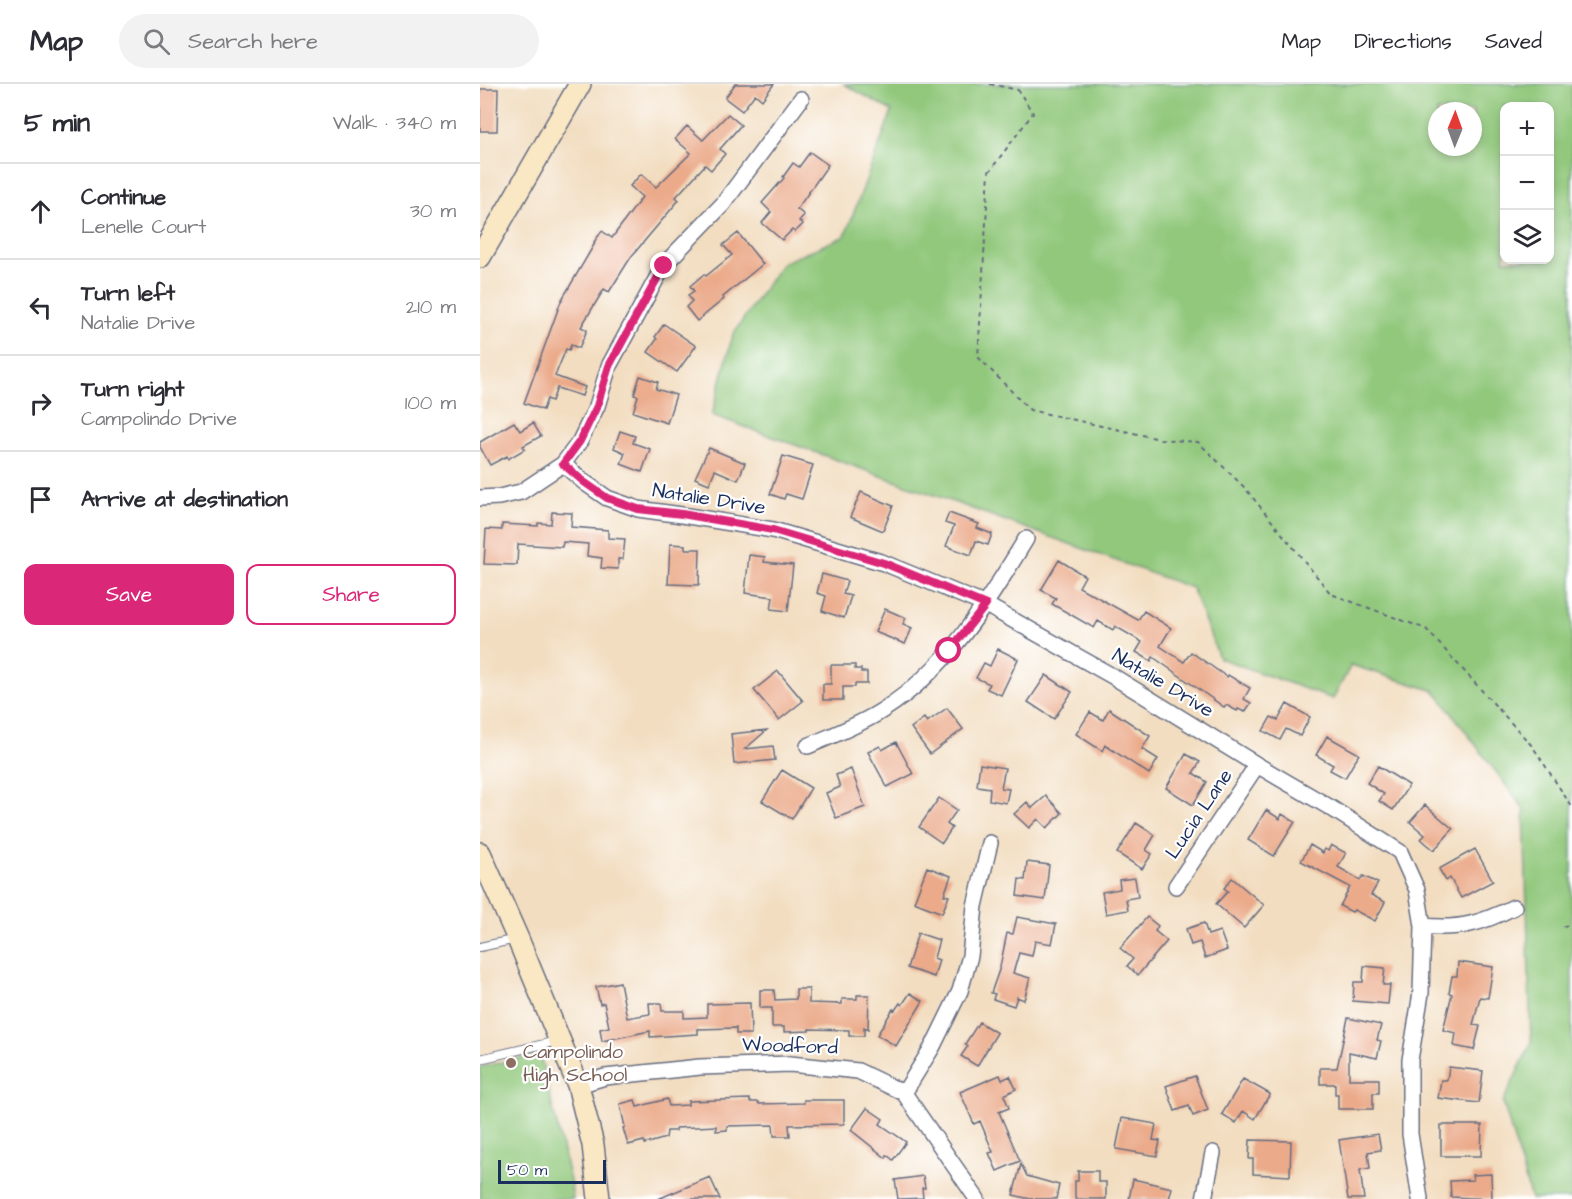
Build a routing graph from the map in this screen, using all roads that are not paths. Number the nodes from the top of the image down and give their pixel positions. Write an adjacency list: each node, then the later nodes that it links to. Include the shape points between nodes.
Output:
1 (580, 84): 3 (main road)
2 (801, 99): 4 (street, via 723,204 664,266 609,366 597,406 580,441)
3 (480, 257)
4 (563, 464): 5 (street, via 521,492); 7 (street, Natalie Drive, via 607,498 638,509 773,530 884,563)
5 (480, 498)
6 (1026, 539): 7 (street)
7 (986, 605): 8 (street, via 935,669 909,691 876,714); 9 (street, Natalie Drive, via 1114,677)
8 (808, 746)
9 (1257, 765): 12 (street, Lucia Lane); 14 (street, Natalie Drive, via 1400,852 1417,890)
10 (990, 843): 20 (street, via 975,906 970,957 960,991)
11 (480, 853): 15 (main road)
12 (1176, 886)
13 (1514, 907): 14 (street, via 1469,926)
14 (1424, 927): 25 (street, Natalie Drive, via 1421,993 1410,1060 1410,1134)
15 (518, 939): 16 (lane); 17 (main road)
16 (480, 948)
17 (560, 1040): 18 (lane); 19 (main road)
18 (480, 1059)
19 (578, 1085): 20 (street, Woodford, via 636,1072 790,1064 858,1071); 22 (main road, via 593,1145)
20 (904, 1093): 23 (street, Woodford)
21 (1213, 1153): 24 (street)
22 (599, 1199)
23 (977, 1199)
24 (1204, 1199)
25 (1420, 1199)

